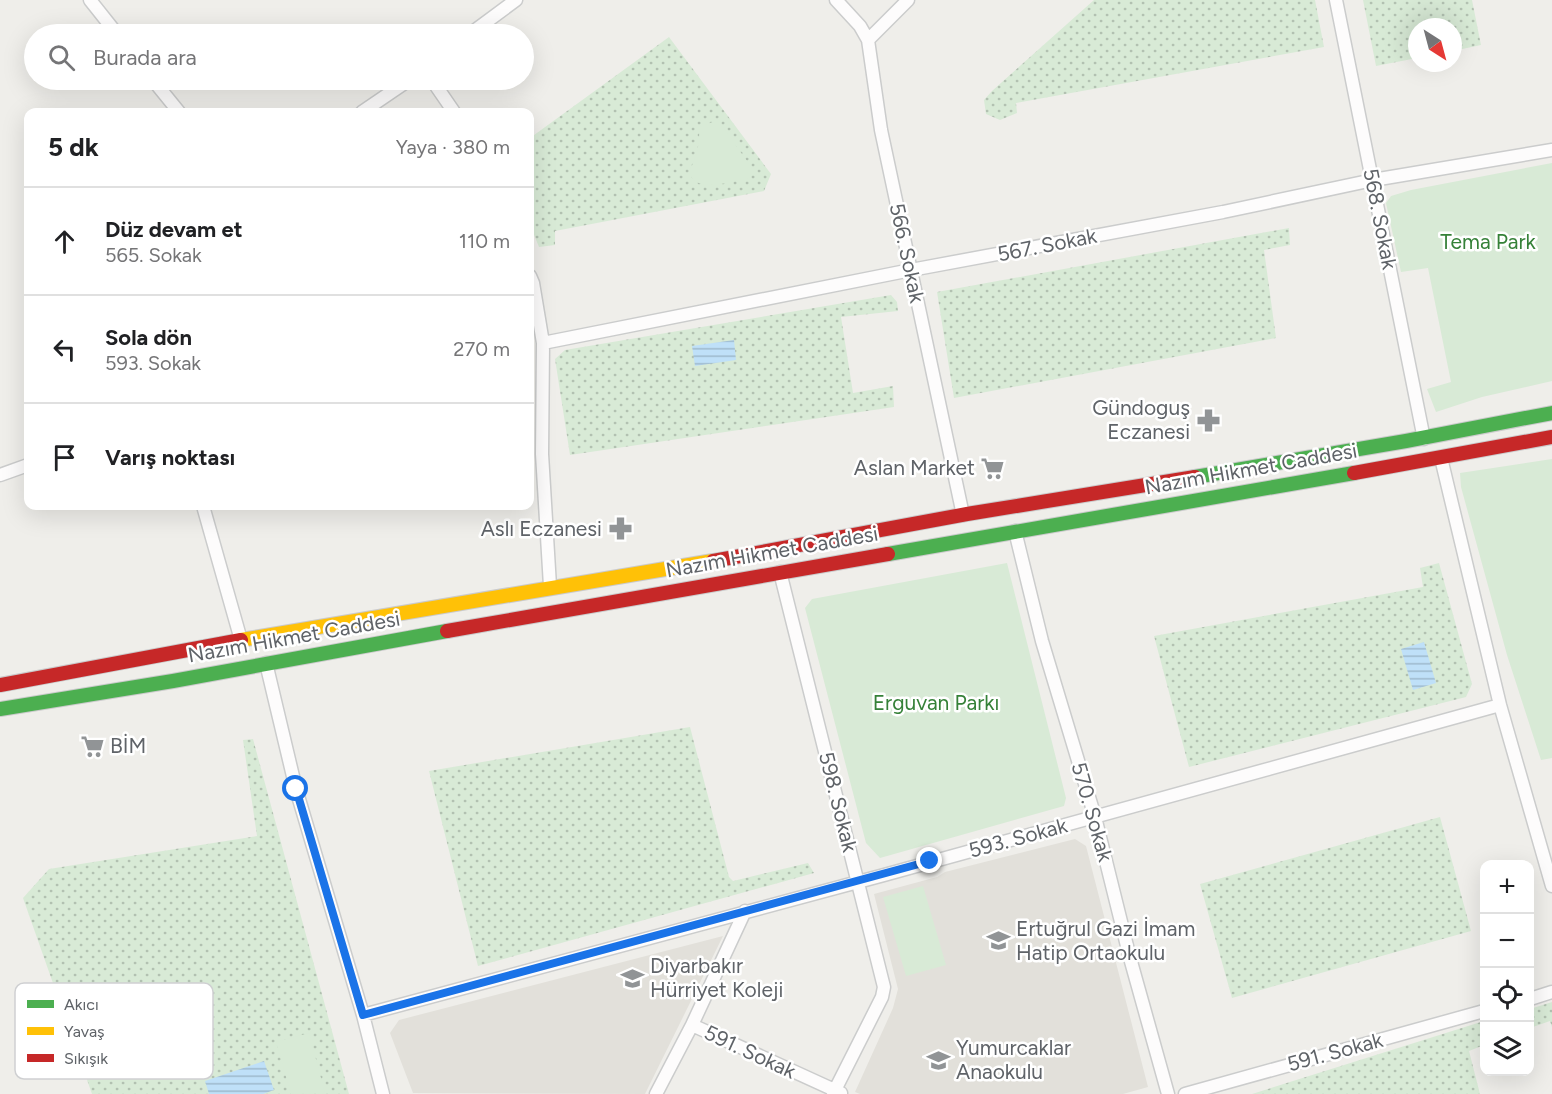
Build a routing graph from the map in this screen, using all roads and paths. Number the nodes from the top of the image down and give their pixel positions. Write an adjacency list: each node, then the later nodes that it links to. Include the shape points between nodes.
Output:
1 (90, 0): 6 (street)
2 (516, 0): 7 (street)
3 (836, 0): 8 (street, 566. Sokak)
4 (908, 0): 8 (street)
5 (1336, 0): 16 (street, 568. Sokak)
6 (109, 24)
7 (484, 24)
8 (868, 40): 17 (street, 566. Sokak, via 881,130)
9 (161, 90): 12 (street)
10 (395, 90): 13 (street)
11 (439, 90): 14 (street)
12 (176, 108)
13 (369, 108)
14 (450, 108)
15 (1552, 150): 16 (street, 567. Sokak)
16 (1373, 180): 17 (street, 567. Sokak); 22 (street, 568. Sokak)
17 (911, 270): 19 (street, 567. Sokak); 27 (street, 566. Sokak)
18 (534, 294): 19 (street)
19 (543, 343): 30 (street, via 542,454)
20 (1552, 413): 22 (main road, Nazım Hikmet Caddesi)
21 (1552, 437): 23 (main road, Nazım Hikmet Caddesi)
22 (1424, 439): 27 (main road, Nazım Hikmet Caddesi)
23 (1441, 458): 28 (main road, Nazım Hikmet Caddesi); 34 (street)
24 (24, 466): 25 (street)
25 (0, 475)
26 (204, 510): 31 (street)
27 (963, 515): 30 (main road, Nazım Hikmet Caddesi)
28 (1016, 531): 29 (main road, Nazım Hikmet Caddesi); 36 (street, 570. Sokak, via 1042,641)
29 (780, 572): 32 (main road, Nazım Hikmet Caddesi); 37 (street, 598. Sokak)
30 (550, 586): 31 (main road, Nazım Hikmet Caddesi)
31 (241, 640): 33 (main road, Nazım Hikmet Caddesi)
32 (266, 663): 35 (main road, Nazım Hikmet Caddesi); 43 (street, via 296,789)
33 (0, 685)
34 (1500, 705): 36 (street, 593. Sokak); 38 (street)
35 (0, 709)
36 (1095, 817): 37 (street, 593. Sokak); 48 (street, 570. Sokak)
37 (858, 881): 39 (street, 593. Sokak); 45 (street, 598. Sokak, via 884,987)
38 (1552, 886)
39 (744, 911): 43 (street, 593. Sokak); 44 (street)
40 (1552, 992): 41 (street)
41 (1534, 998)
42 (1480, 1012): 49 (street, 591. Sokak)
43 (363, 1015): 46 (street)
44 (692, 1025): 45 (street, 591. Sokak); 47 (street)
45 (837, 1093)
46 (383, 1094)
47 (656, 1094)
48 (1168, 1094)
49 (1185, 1094)

